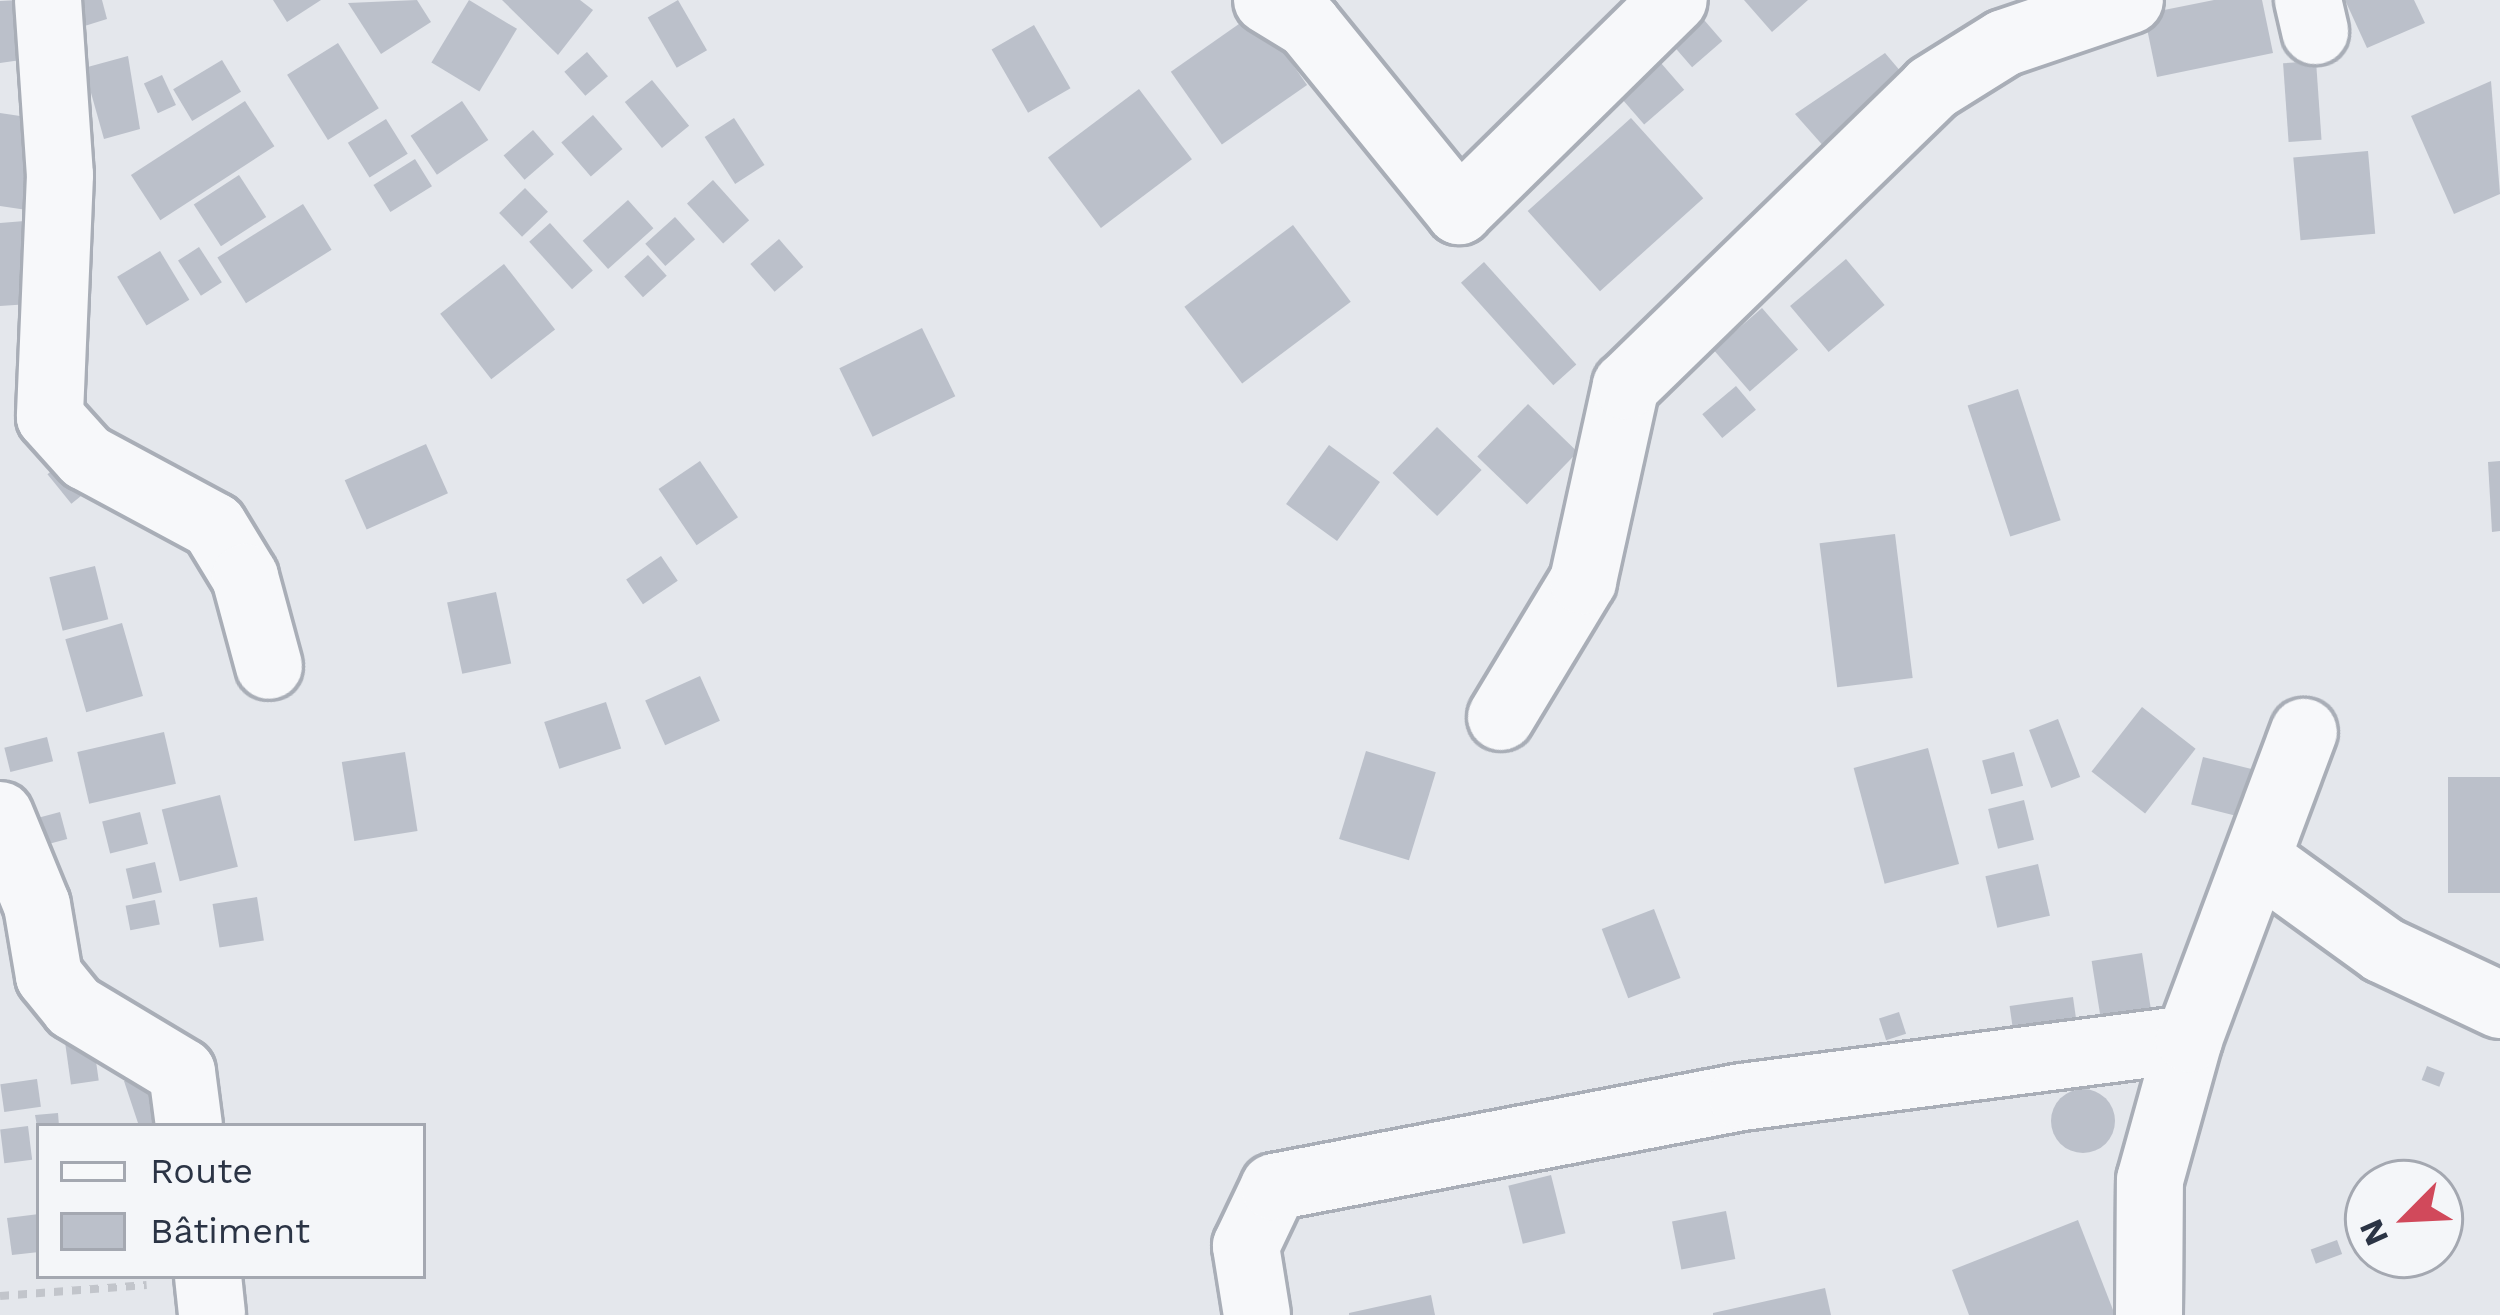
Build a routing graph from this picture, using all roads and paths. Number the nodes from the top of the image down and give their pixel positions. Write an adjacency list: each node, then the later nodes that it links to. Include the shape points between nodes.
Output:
1 (48, 0): 5 (street, via 60,175)
2 (1267, 0): 3 (street, via 1307,25 1460,211)
3 (1674, 0)
4 (2130, 0): 7 (street, via 2004,43 1932,88 1626,386 1583,581)
5 (25, 431): 6 (street, via 214,526 245,578)
6 (268, 666)
7 (1501, 717)
8 (2304, 732): 10 (street)
9 (0, 815): 13 (street, via 37,905 49,976 74,1007 182,1072)
10 (2263, 863): 11 (street, via 2384,950); 12 (street)
11 (2500, 1005)
12 (2189, 1039): 16 (street, via 1742,1097 1274,1186 1246,1246); 17 (street, via 2150,1180)
13 (189, 1123)
14 (209, 1291): 15 (path)
15 (0, 1296)
16 (1257, 1315)
17 (2149, 1315)

